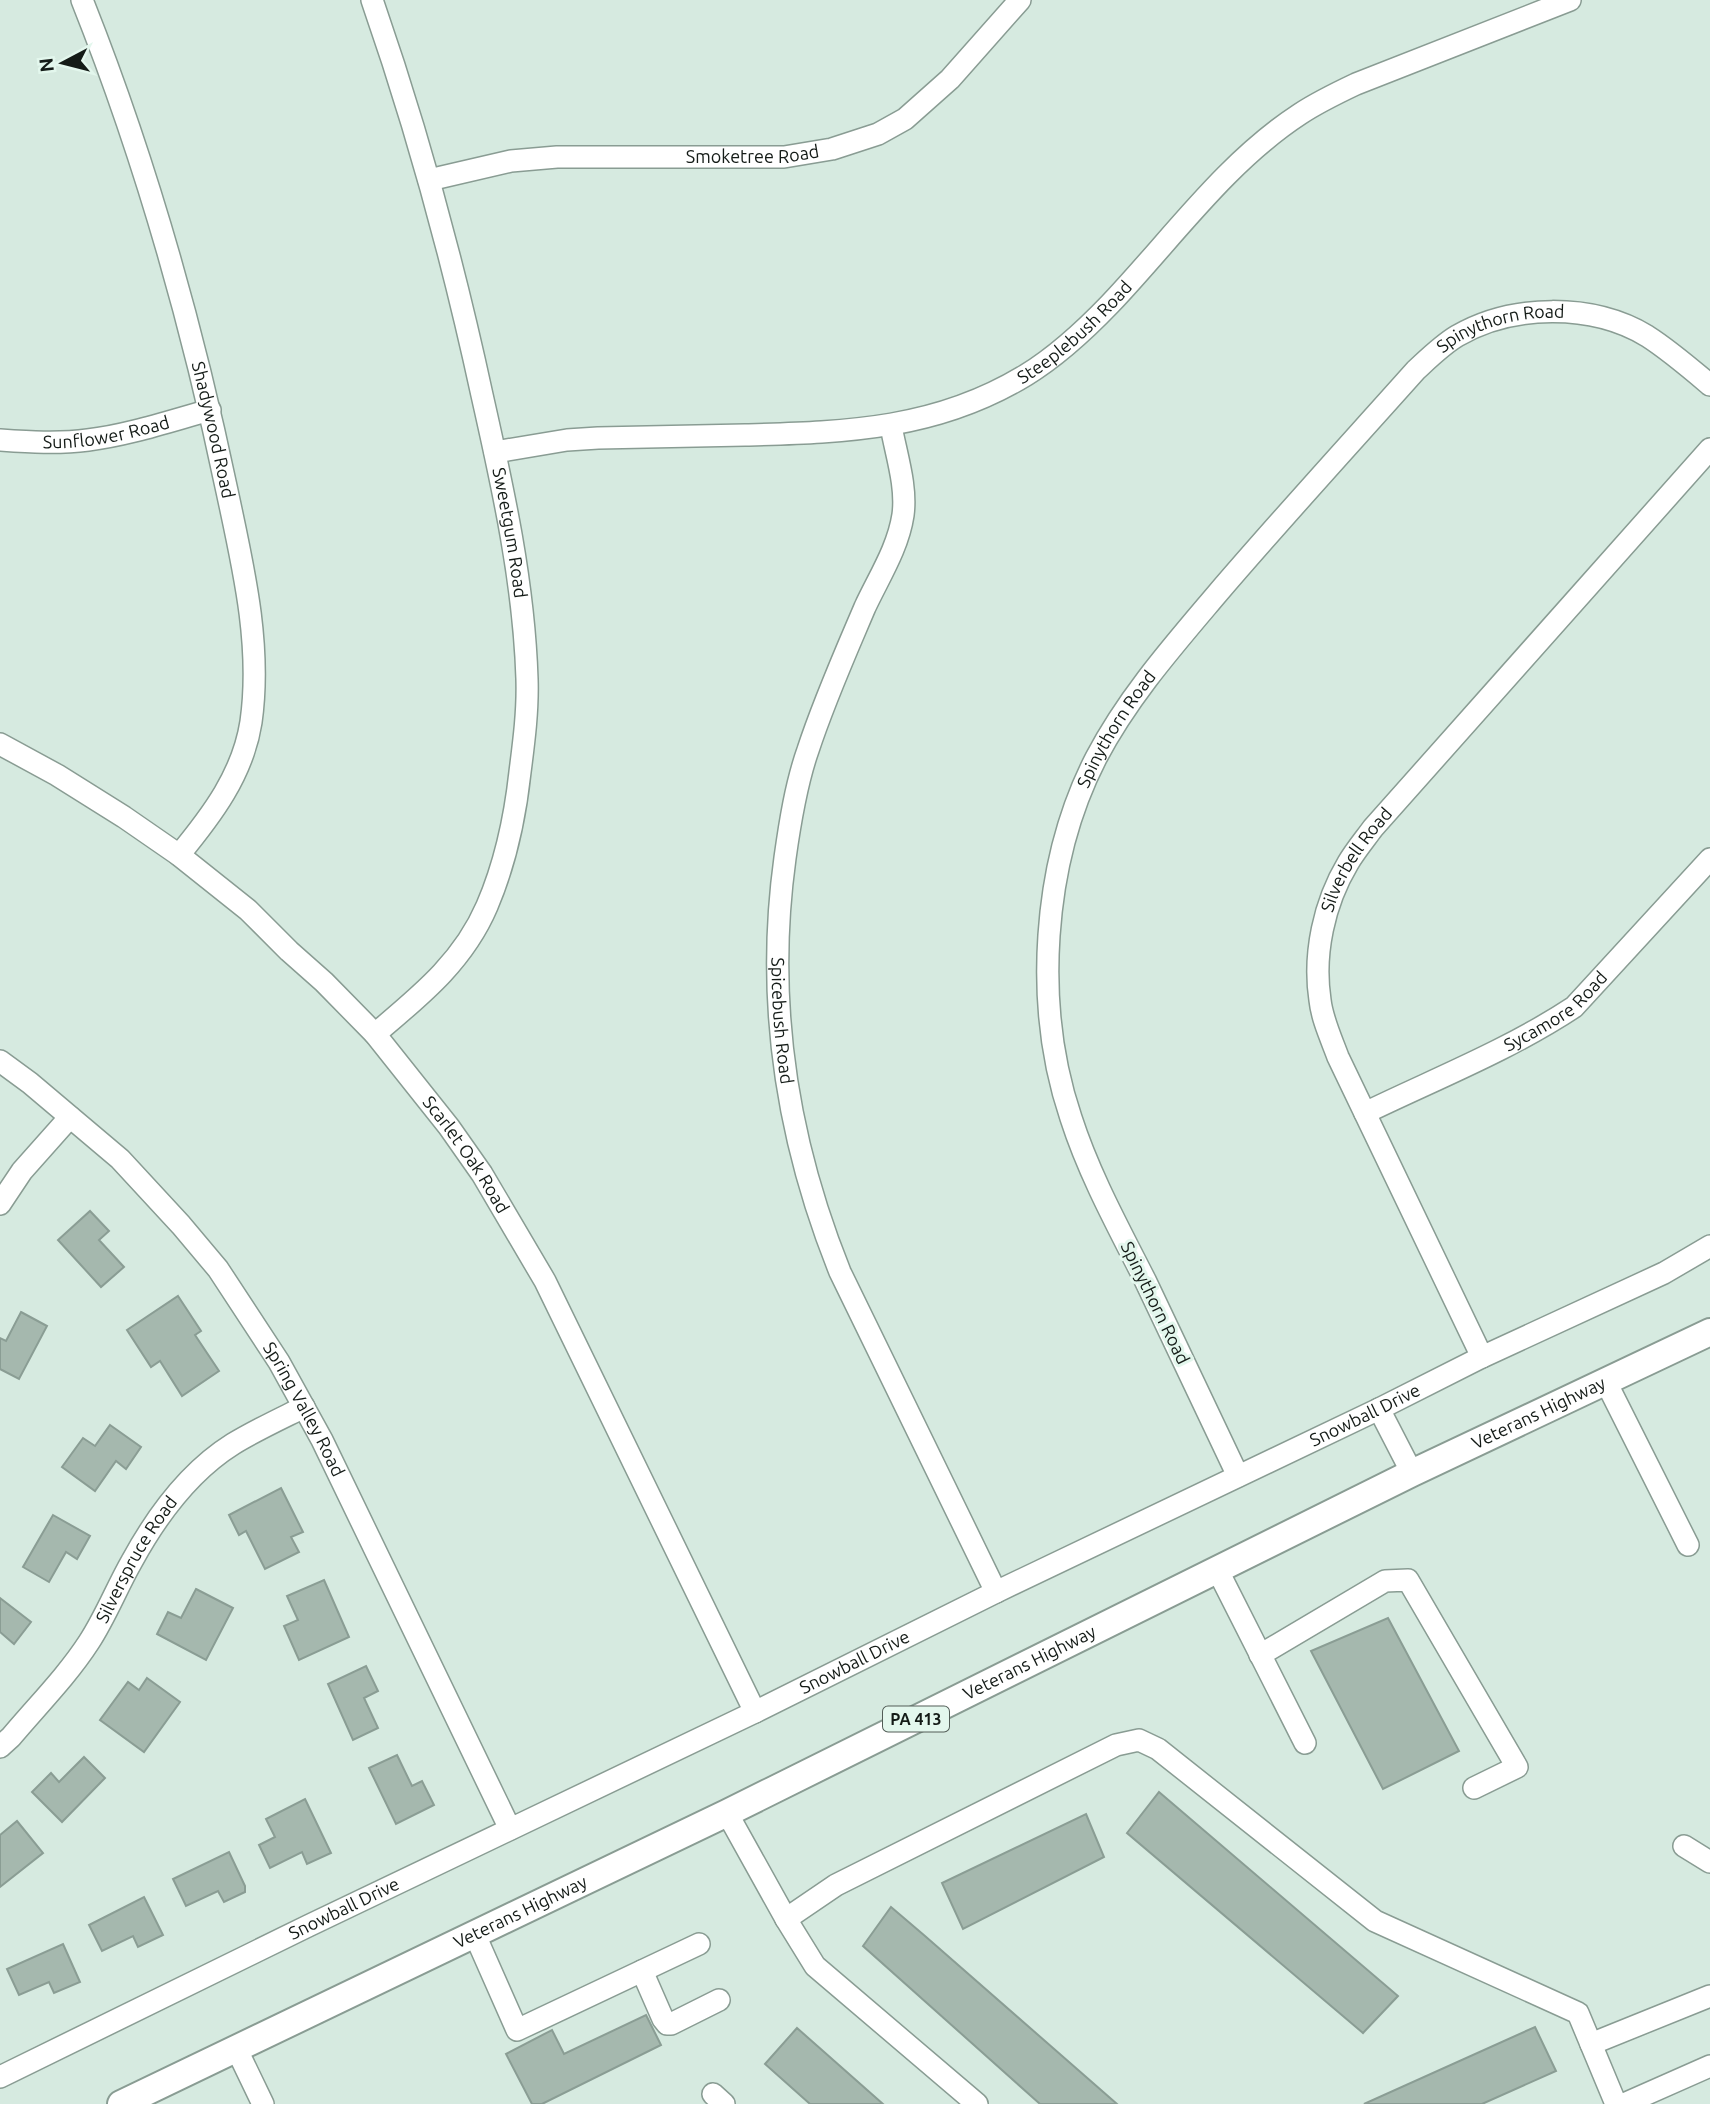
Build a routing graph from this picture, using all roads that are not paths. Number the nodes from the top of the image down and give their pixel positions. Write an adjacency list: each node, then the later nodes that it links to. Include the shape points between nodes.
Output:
1 (82, 0): 7 (street, Shadywood Road, via 107,61 166,244)
2 (372, 0): 5 (street, Sweetgum Road)
3 (1020, 0): 5 (street, Smoketree Road, via 950,79 905,119 878,134 832,149 784,157 557,157 511,161)
4 (1570, 0): 8 (street, Steeplebush Road, via 1356,84 1298,115 1227,174 1110,304 1060,350 1026,375 968,403)
5 (429, 180): 11 (street, Sweetgum Road)
6 (1710, 385): 27 (street, Spinythorn Road, via 1647,336 1580,313 1510,316 1457,336 1416,370 1149,674 1119,717 1080,793 1057,875 1048,948 1053,1043 1062,1086 1096,1181)
7 (210, 410): 9 (street, Sunflower Road, via 85,441); 13 (street, Shadywood Road, via 239,551 254,651 254,683 251,723 229,786)
8 (891, 426): 11 (street, Steeplebush Road, via 821,433 566,440); 30 (street, Spicebush Road, via 903,513 891,555 820,714 789,828 780,894 779,1030 796,1137 828,1242)
9 (0, 440)
10 (1710, 449): 17 (street, Silverbell Road, via 1373,828 1337,883 1322,930 1320,999 1338,1057)
11 (495, 452): 15 (street, Sweetgum Road, via 524,622 527,681 526,725 511,831 486,909 466,945 446,971)
12 (0, 744): 13 (street, Scarlet Oak Road, via 57,775)
13 (179, 855): 15 (street, Scarlet Oak Road, via 248,910)
14 (1710, 859): 17 (street, Sycamore Road, via 1574,1007 1501,1049)
15 (375, 1034): 32 (street, Scarlet Oak Road, via 456,1136 545,1281)
16 (0, 1060): 18 (street, Spring Valley Road)
17 (1365, 1114): 22 (street, Silverbell Road)
18 (70, 1117): 19 (street, via 22,1171); 24 (street, Spring Valley Road, via 120,1159 218,1269)
19 (0, 1204)
20 (1710, 1246): 22 (street, Snowball Drive, via 1664,1273)
21 (1710, 1332): 23 (main road, Veterans Highway / PA 413)
22 (1482, 1357): 25 (street, Snowball Drive)
23 (1606, 1382): 26 (main road, Veterans Highway / PA 413); 28 (street)
24 (304, 1407): 34 (street, Silverspruce Road, via 231,1446 181,1491 132,1560 90,1641); 37 (street, Spring Valley Road)
25 (1379, 1409): 26 (street); 27 (street, Snowball Drive)
26 (1412, 1473): 29 (main road, Veterans Highway / PA 413)
27 (1238, 1476): 30 (street, Snowball Drive)
28 (1688, 1545)
29 (1217, 1569): 31 (street); 36 (main road, Veterans Highway / PA 413)
30 (996, 1592): 32 (street, Snowball Drive)
31 (1260, 1655): 33 (street); 35 (street, via 1385,1581 1408,1580 1517,1767)
32 (755, 1712): 37 (street, Snowball Drive)
33 (1305, 1743)
34 (0, 1747)
35 (1474, 1788)
36 (727, 1813): 40 (street); 41 (main road, Veterans Highway / PA 413)
37 (510, 1829): 49 (street, Snowball Drive)
38 (1684, 1846): 39 (street)
39 (1710, 1862)
40 (786, 1919): 46 (street, via 836,1885 1116,1745 1139,1740 1158,1749 1375,1921 1578,2012); 52 (street, via 815,1966)
41 (475, 1935): 43 (street, via 517,2030); 47 (main road, Veterans Highway / PA 413)
42 (699, 1944): 43 (street)
43 (642, 1971): 45 (street, via 667,2024)
44 (1710, 1996): 46 (street)
45 (719, 2000)
46 (1591, 2044): 53 (street)
47 (237, 2050): 50 (main road, Veterans Highway / PA 413); 51 (street)
48 (1710, 2066): 54 (street)
49 (0, 2077)
50 (121, 2104)
51 (263, 2104)
52 (977, 2104)
53 (1616, 2104)
54 (1624, 2104)

